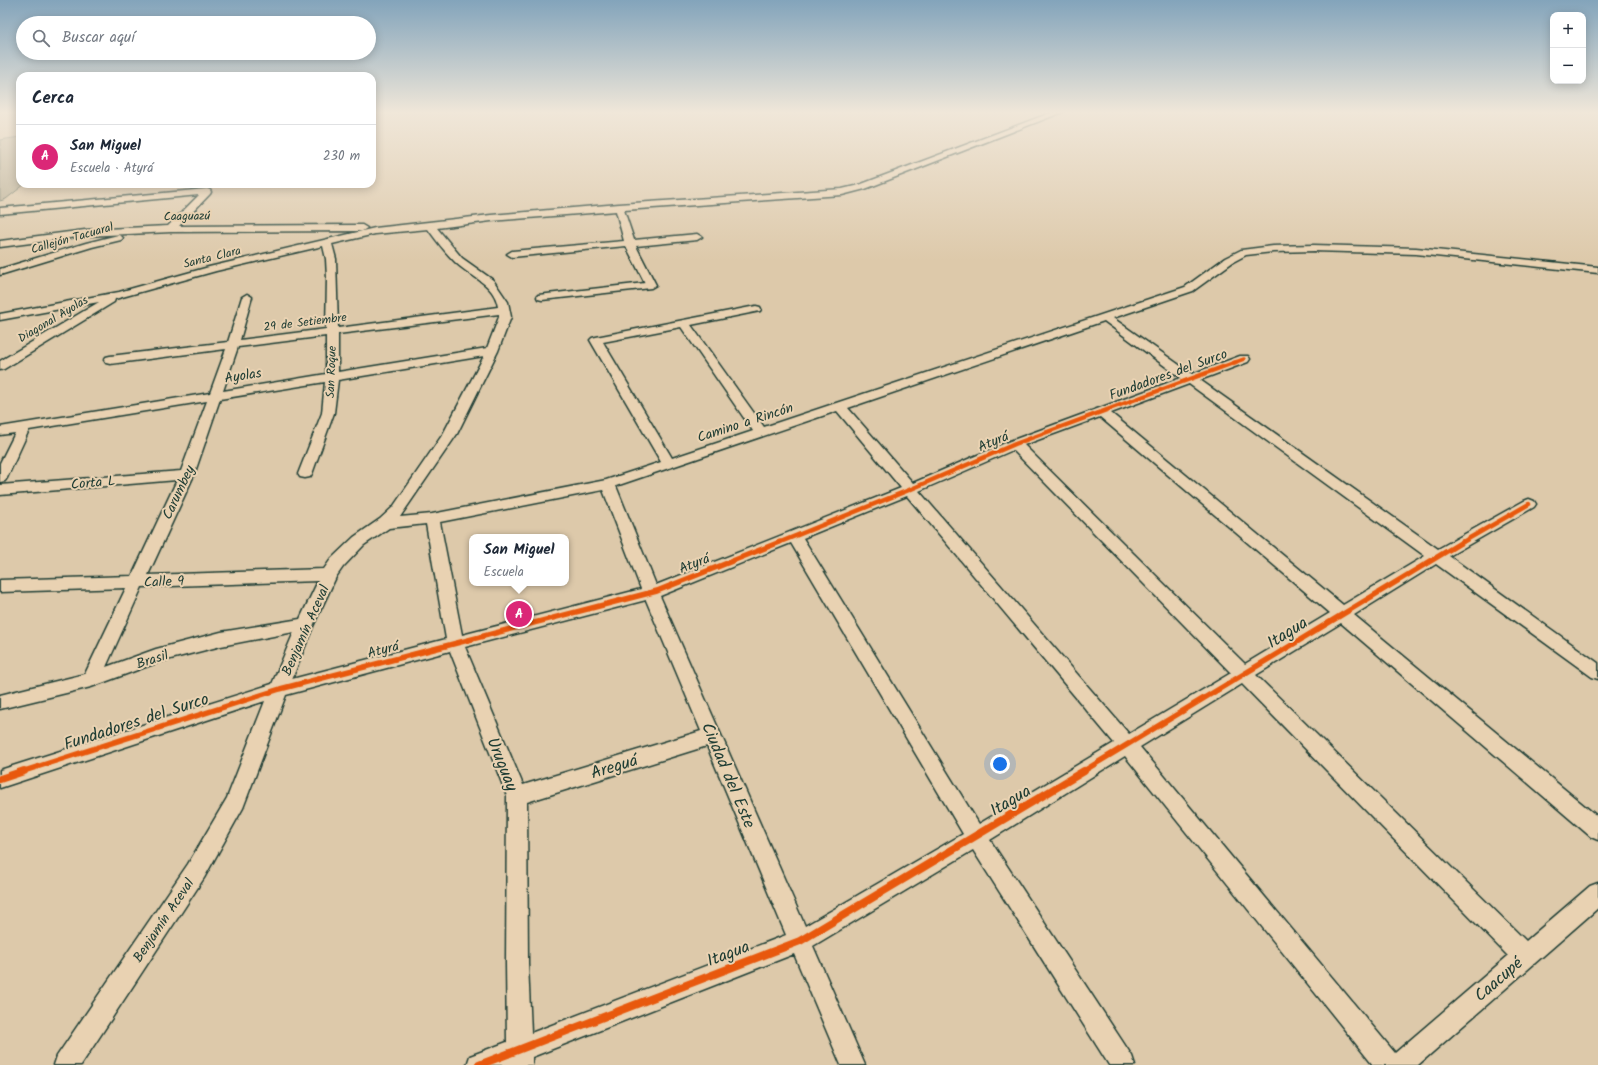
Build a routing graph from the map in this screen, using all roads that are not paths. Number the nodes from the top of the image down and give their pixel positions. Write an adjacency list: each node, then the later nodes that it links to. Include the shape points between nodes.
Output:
1 (928, 162): 2 (street, Santa Clara, via 842,192)
2 (619, 207): 4 (street, Santa Clara); 11 (street)
3 (0, 212): 5 (street, via 207,192)
4 (430, 226): 7 (street, Santa Clara); 19 (street, via 458,260 488,282 503,302)
5 (171, 229): 6 (street, Caaguazú); 7 (street, Caaguazú, via 359,227)
6 (152, 230): 10 (street, Caaguazú, via 85,233); 14 (street, Callejón Tacuaral, via 89,245)
7 (375, 231): 9 (street, Santa Clara)
8 (696, 237): 11 (street)
9 (326, 242): 15 (street, Santa Clara, via 213,269); 23 (street, San Roque, via 331,259)
10 (0, 244)
11 (630, 244): 12 (street); 17 (street, via 651,285)
12 (512, 254)
13 (1598, 270): 21 (street, Camino a Rincón, via 1416,251 1314,248 1244,252 1189,289)
14 (0, 272)
15 (120, 295): 20 (street, Santa Clara); 28 (street, Diagonal Ayolas)
16 (247, 297): 24 (street, Carumbey)
17 (542, 297)
18 (756, 309): 22 (street)
19 (504, 310): 23 (street, 29 de Setiembre); 25 (street, Benjamín Aceval, via 506,317)
20 (0, 317)
21 (1106, 318): 30 (street); 32 (street, Camino a Rincón)
22 (684, 323): 36 (street); 38 (street, via 596,340)
23 (332, 332): 24 (street, 29 de Setiembre); 29 (street, San Roque)
24 (233, 344): 27 (street, 29 de Setiembre); 31 (street, Carumbey)
25 (492, 351): 29 (street, Ayolas); 47 (street, Benjamín Aceval, via 450,434 398,510)
26 (1244, 359): 30 (street, Fundadores del Surco)
27 (110, 360)
28 (0, 366)
29 (332, 377): 31 (street, Ayolas); 39 (street, San Roque, via 328,413)
30 (1191, 379): 33 (street, Fundadores del Surco); 49 (street)
31 (214, 396): 34 (street, Ayolas); 40 (street, Carumbey)
32 (840, 407): 36 (street, Camino a Rincón); 44 (street)
33 (1101, 411): 37 (street, Atyrá); 54 (street)
34 (24, 427): 35 (street, Ayolas); 41 (street)
35 (0, 431)
36 (761, 433): 38 (street, Camino a Rincón)
37 (1015, 444): 44 (street, Atyrá); 58 (street)
38 (669, 464): 42 (street, Camino a Rincón)
39 (305, 474)
40 (187, 475): 43 (street, Corta L); 51 (street, Carumbey)
41 (0, 478)
42 (608, 484): 46 (street, Camino a Rincón); 53 (street, Ciudad del Este)
43 (0, 490)
44 (909, 490): 48 (street, Atyrá); 63 (street)
45 (1529, 504): 49 (street, Itagua)
46 (432, 519): 47 (street, Camino a Rincón); 56 (street, Uruguay)
47 (385, 524): 50 (street, Benjamín Aceval, via 359,541)
48 (794, 536): 53 (street, Atyrá); 67 (street)
49 (1437, 556): 54 (street, Itagua); 57 (street)
50 (329, 575): 51 (street, Calle 9); 55 (street, Benjamín Aceval)
51 (137, 582): 52 (street, Calle 9); 59 (street, Carumbey)
52 (0, 586)
53 (651, 593): 56 (street, Atyrá); 62 (street, Ciudad del Este)
54 (1342, 614): 58 (street, Itagua); 66 (street)
55 (306, 624): 59 (street, Brasil, via 221,639 156,656); 60 (street, Benjamín Aceval)
56 (455, 643): 60 (street, Atyrá); 65 (street, Uruguay)
57 (1598, 672)
58 (1245, 674): 63 (street, Itagua); 70 (street)
59 (91, 680): 61 (street, Brasil)
60 (280, 689): 64 (street, Fundadores del Surco); 72 (street, Benjamín Aceval, via 236,802 196,871)
61 (0, 702)
62 (712, 736): 65 (street, Areguá); 69 (street, Ciudad del Este)
63 (1127, 745): 67 (street, Itagua); 76 (street)
64 (0, 779)
65 (517, 796): 71 (street, Uruguay)
66 (1598, 830)
67 (976, 837): 69 (street, Itagua); 75 (street)
68 (1598, 894): 70 (street, Caacupé)
69 (800, 941): 71 (street, Itagua); 74 (street, Ciudad del Este)
70 (1525, 957): 77 (street, Caacupé)
71 (520, 1057): 73 (street, Itagua)
72 (66, 1065)
73 (479, 1065)
74 (853, 1065)
75 (1123, 1065)
76 (1389, 1065)
77 (1399, 1065)

